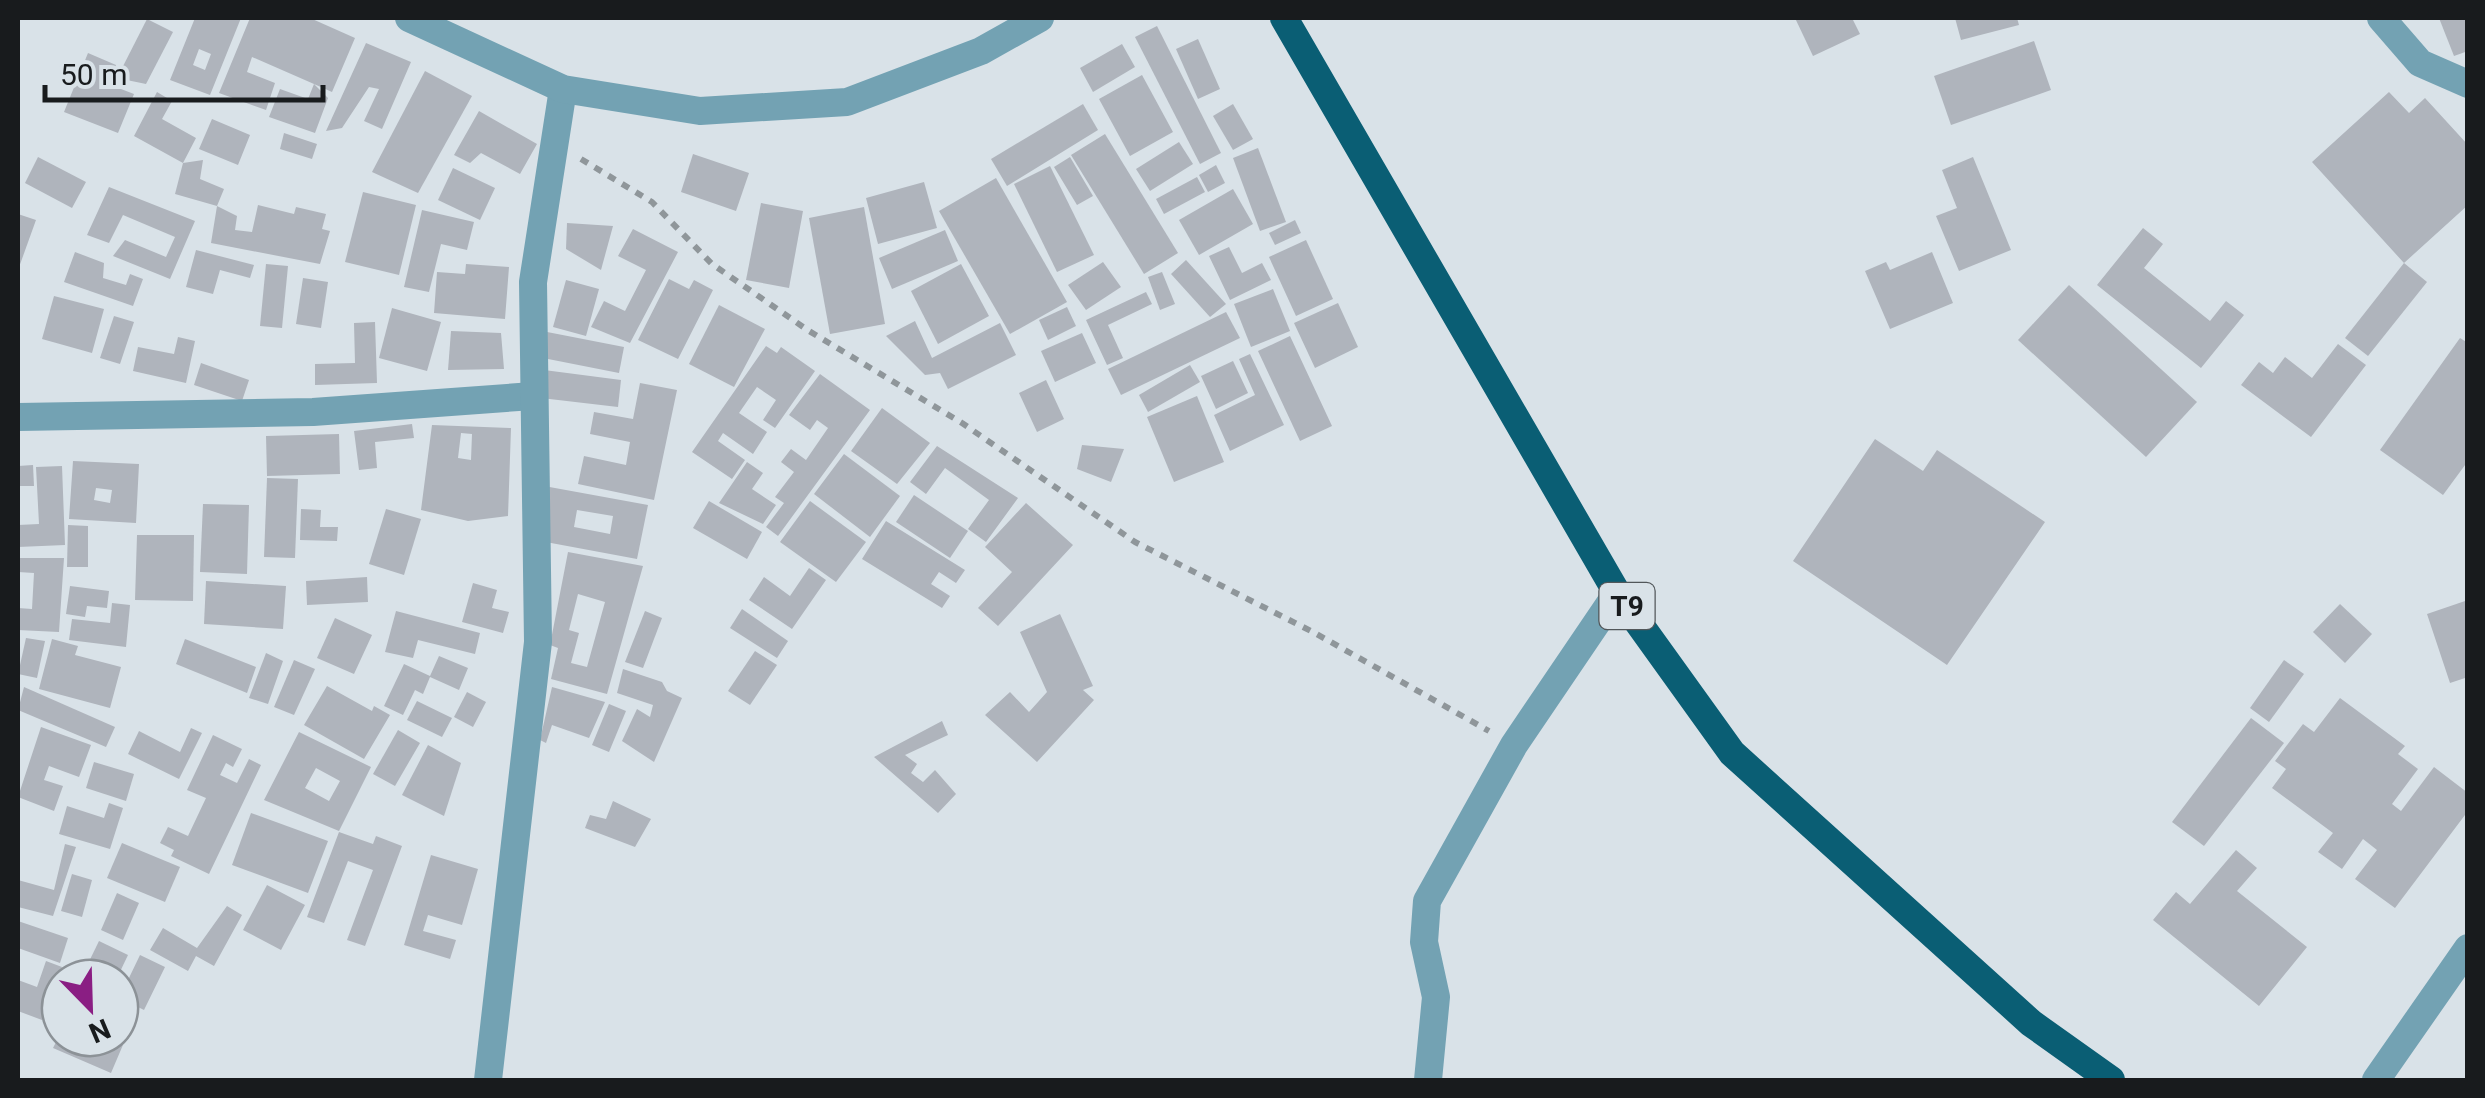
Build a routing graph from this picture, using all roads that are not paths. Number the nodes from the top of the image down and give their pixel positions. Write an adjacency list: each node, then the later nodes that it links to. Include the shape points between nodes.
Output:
1 (409, 18): 6 (street)
2 (1040, 18): 6 (street, via 981,51 848,102 700,111)
3 (1284, 18): 9 (highway, T9)
4 (2381, 18): 5 (street, via 2420,63)
5 (2468, 84)
6 (562, 89): 7 (street, via 533,282)
7 (533, 396): 8 (street, via 313,412); 11 (street, via 538,642)
8 (18, 417)
9 (1617, 592): 12 (street, via 1514,745 1427,901 1424,942 1436,997); 13 (highway, T9, via 1732,753 2032,1024)
10 (2468, 948): 14 (street)
11 (488, 1080)
12 (1428, 1080)
13 (2111, 1080)
14 (2376, 1080)

